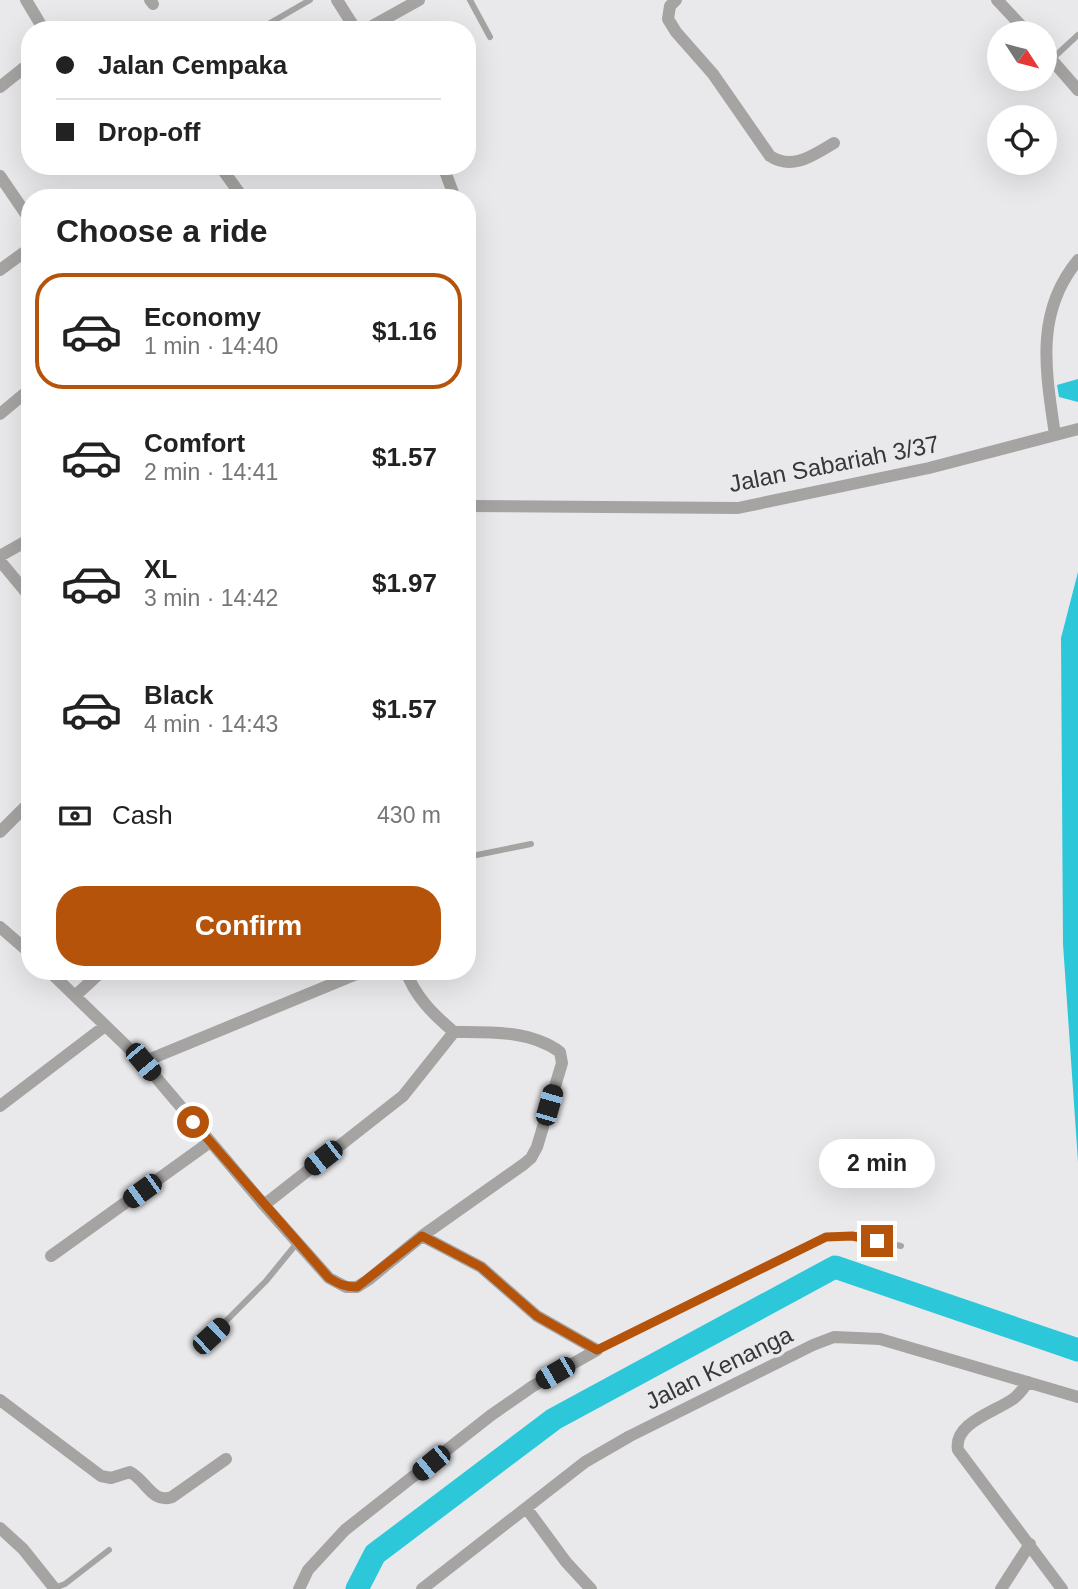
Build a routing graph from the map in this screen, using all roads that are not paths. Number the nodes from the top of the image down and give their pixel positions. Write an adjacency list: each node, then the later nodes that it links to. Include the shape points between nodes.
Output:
1 (26, 0): 8 (street)
2 (310, 0): 9 (lane)
3 (337, 0): 10 (street)
4 (470, 0): 14 (lane)
5 (676, 0): 20 (street, via 668,19 770,156 792,163)
6 (997, 0): 12 (street)
7 (414, 1): 11 (street)
8 (39, 21)
9 (274, 21)
10 (350, 21)
11 (380, 21)
12 (1017, 21)
13 (1078, 36): 15 (lane)
14 (490, 37)
15 (1057, 49)
16 (1057, 66): 19 (street)
17 (21, 70): 18 (street)
18 (0, 87)
19 (1078, 90)
20 (834, 143)
21 (0, 176): 22 (street)
22 (21, 207)
23 (21, 255): 25 (street)
24 (1078, 260): 29 (street, via 1066,274 1048,323 1045,349)
25 (0, 270)
26 (21, 396): 27 (street)
27 (0, 414)
28 (1078, 429): 29 (street, Jalan Sabariah 3/37)
29 (1055, 435): 30 (street, Jalan Sabariah 3/37, via 929,468 738,508)
30 (476, 506)
31 (21, 544): 32 (street)
32 (0, 559): 33 (street)
33 (21, 586)
34 (21, 811): 35 (street)
35 (0, 832)
36 (531, 844): 37 (lane)
37 (476, 855)
38 (0, 928): 39 (street)
39 (21, 945)
40 (58, 980): 44 (street)
41 (92, 980): 44 (street)
42 (343, 980): 47 (street)
43 (411, 980): 46 (street, via 432,1013)
44 (75, 996): 45 (street)
45 (105, 1026): 47 (street); 48 (street)
46 (454, 1032): 50 (street, via 403,1096); 51 (street, via 502,1032 540,1042 560,1052 562,1063 531,1158)
47 (143, 1062): 49 (street)
48 (0, 1106)
49 (210, 1142): 50 (street); 54 (street)
50 (264, 1205): 52 (street)
51 (422, 1236): 52 (street, via 357,1287 329,1278); 56 (street, via 481,1267 530,1311)
52 (297, 1243): 55 (lane)
53 (901, 1246): 56 (lane, via 852,1236 826,1237)
54 (51, 1256)
55 (211, 1336)
56 (597, 1350): 66 (street, via 490,1416 345,1530 308,1570)
57 (1028, 1382): 58 (street, Jalan Kenanga); 61 (street, Jalan Kenanga, via 880,1339 834,1337 600,1453); 63 (street, via 1014,1399 964,1428 957,1445)
58 (1078, 1397)
59 (0, 1400): 60 (street, via 100,1476 130,1472 157,1498 172,1497)
60 (226, 1459)
61 (527, 1509): 67 (street, Jalan Kenanga); 68 (street)
62 (0, 1528): 65 (street)
63 (1030, 1544): 69 (street); 70 (street)
64 (110, 1550): 65 (lane)
65 (54, 1588)
66 (299, 1589)
67 (422, 1589)
68 (591, 1589)
69 (1001, 1589)
70 (1062, 1589)

